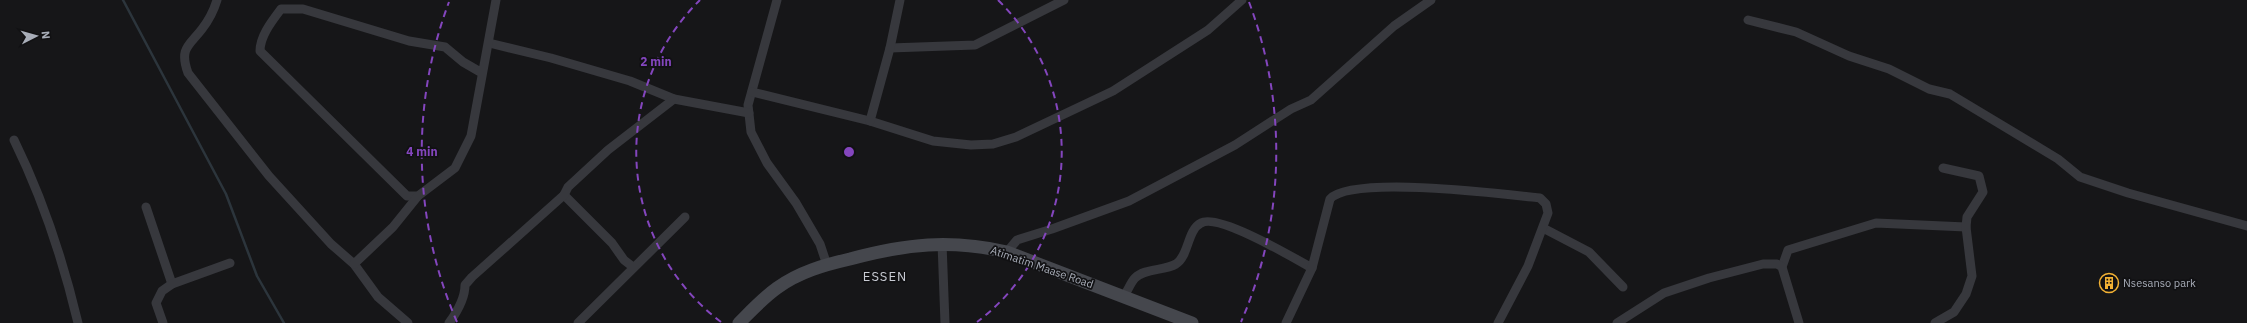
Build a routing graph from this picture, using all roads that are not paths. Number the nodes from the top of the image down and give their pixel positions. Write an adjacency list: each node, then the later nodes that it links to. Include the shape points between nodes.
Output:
1 (217, 0): 28 (street, via 202,29 186,48 188,73 269,176 331,244)
2 (496, 0): 9 (street)
3 (777, 0): 12 (street)
4 (900, 0): 10 (street)
5 (1064, 0): 10 (street, via 974,46)
6 (1242, 0): 15 (street, via 1208,30 1113,91 1016,137 993,144 971,145 933,141)
7 (1431, 0): 26 (street, via 1394,26 1311,100 1291,108 1235,145 1129,201 1052,230 1017,240)
8 (1748, 20): 22 (street, via 1796,32 1849,56 1889,68 1930,89 1950,94 2058,159 2080,177)
9 (489, 43): 11 (street); 13 (street, via 630,81)
10 (890, 48): 15 (street)
11 (482, 73): 19 (street, via 472,136 455,168); 19 (street, via 444,47 409,41 303,9 281,9 260,44 260,51 284,76 407,196)
12 (752, 92): 14 (street, via 748,105); 15 (street)
13 (674, 99): 14 (street); 18 (street, via 608,150 568,187)
14 (749, 113): 29 (street, via 751,132 767,163 796,203 820,244)
15 (870, 121)
16 (14, 140): 36 (street, via 46,216)
17 (1942, 168): 23 (street, via 1975,174 1981,180 1983,192 1968,217)
18 (564, 195): 30 (street); 39 (street, via 465,285 465,292)
19 (418, 196): 28 (street)
20 (146, 207): 33 (street)
21 (685, 216): 30 (street)
22 (2247, 226)
23 (1966, 227): 31 (street, via 1876,222 1788,250); 48 (street, via 1972,276 1966,294 1954,312)
24 (1542, 228): 32 (street, via 1548,213 1546,204 1540,198 1454,189 1363,188 1338,193 1330,199); 34 (street, via 1589,252); 45 (street, via 1528,266)
25 (942, 243): 26 (main road, Atimatim Maase Road, via 980,246); 29 (main road, Atimatim Maase Road, via 888,249); 42 (street)
26 (1007, 252): 35 (main road, Atimatim Maase Road)
27 (230, 263): 33 (street)
28 (354, 264): 38 (street, via 378,297)
29 (827, 265): 41 (main road, Atimatim Maase Road, via 808,270 777,288)
30 (633, 267): 40 (street)
31 (1782, 267): 46 (street, via 1777,264 1763,264 1664,293); 47 (street)
32 (1312, 268): 35 (street, via 1237,229 1210,221 1201,222 1178,263 1135,278); 44 (street)
33 (172, 284): 37 (street, via 162,291 156,303)
34 (1623, 287)
35 (1124, 296): 43 (main road, Atimatim Maase Road)
36 (78, 323)
37 (163, 323)
38 (408, 323)
39 (449, 323)
40 (578, 323)
41 (739, 323)
42 (945, 323)
43 (1192, 323)
44 (1286, 323)
45 (1498, 323)
46 (1617, 323)
47 (1799, 323)
48 (1935, 323)

